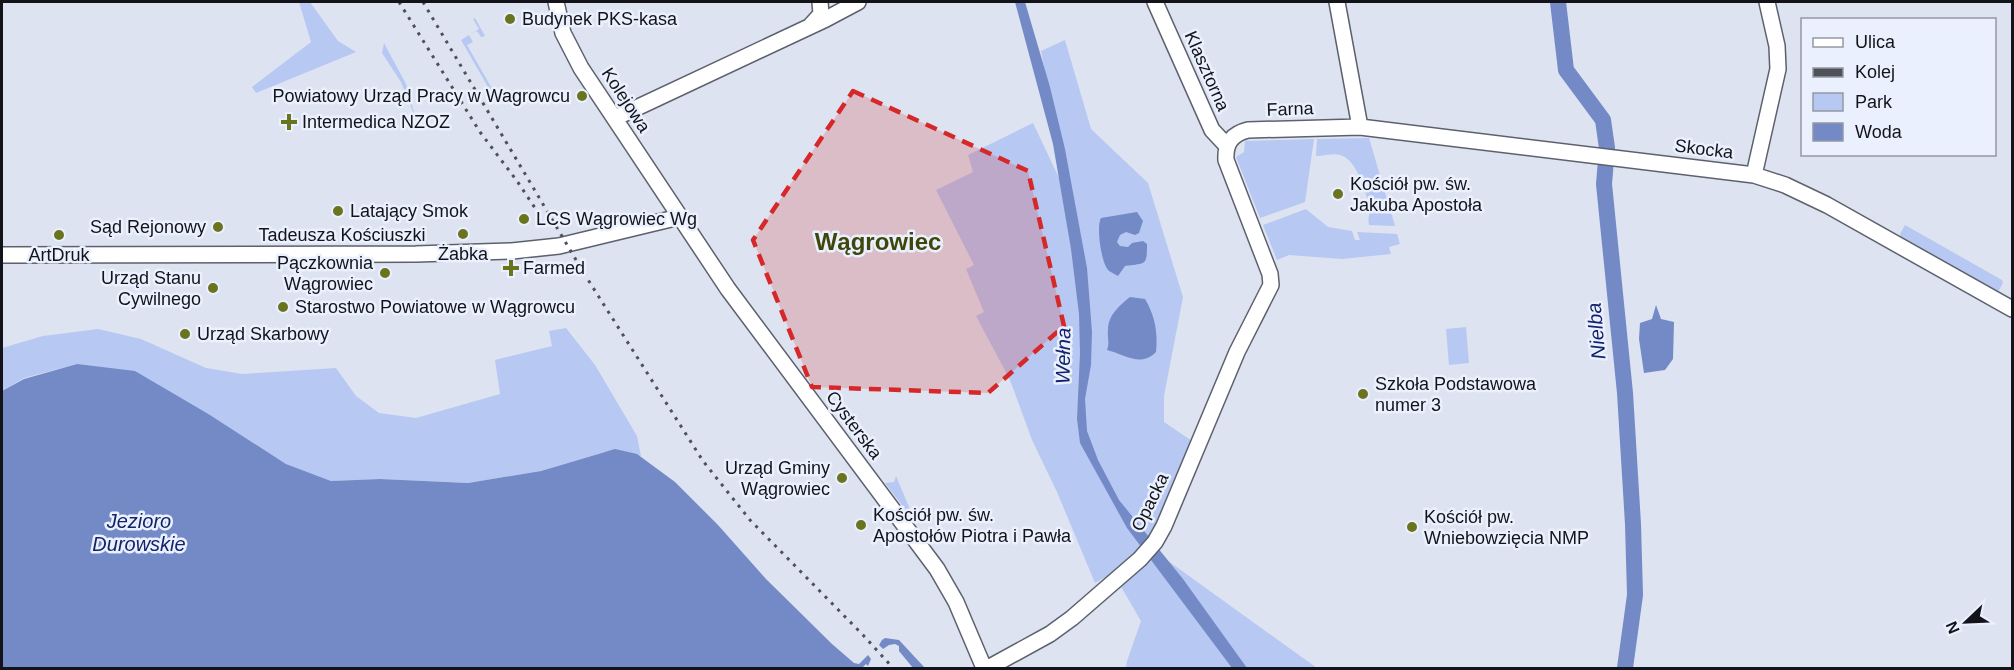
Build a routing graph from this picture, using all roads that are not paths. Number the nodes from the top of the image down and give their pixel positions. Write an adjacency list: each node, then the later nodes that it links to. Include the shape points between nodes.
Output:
1 (556, 2): 8 (main road, Kolejowa, via 570,48)
2 (820, 2): 7 (main road, via 821,14)
3 (858, 2): 7 (main road)
4 (1155, 2): 10 (main road, Klasztorna, via 1212,130)
5 (1337, 2): 9 (main road)
6 (1767, 2): 11 (main road, via 1778,69)
7 (808, 27): 8 (main road)
8 (615, 118): 12 (main road, Kolejowa)
9 (1360, 127): 10 (main road, Farna, via 1248,130 1234,136); 11 (main road, Skocka)
10 (1227, 146): 14 (main road, Klasztorna, via 1227,163 1270,274)
11 (1754, 175): 15 (main road, Skocka, via 1827,205)
12 (678, 214): 13 (main road, Tadeusza Kościuszki, via 671,219 537,250); 16 (main road, Cysterska, via 728,289 924,550 947,585)
13 (2, 255)
14 (1270, 289): 16 (main road, Opacka, via 1237,352 1160,534 1147,552 1055,631)
15 (2013, 309)
16 (986, 669)

